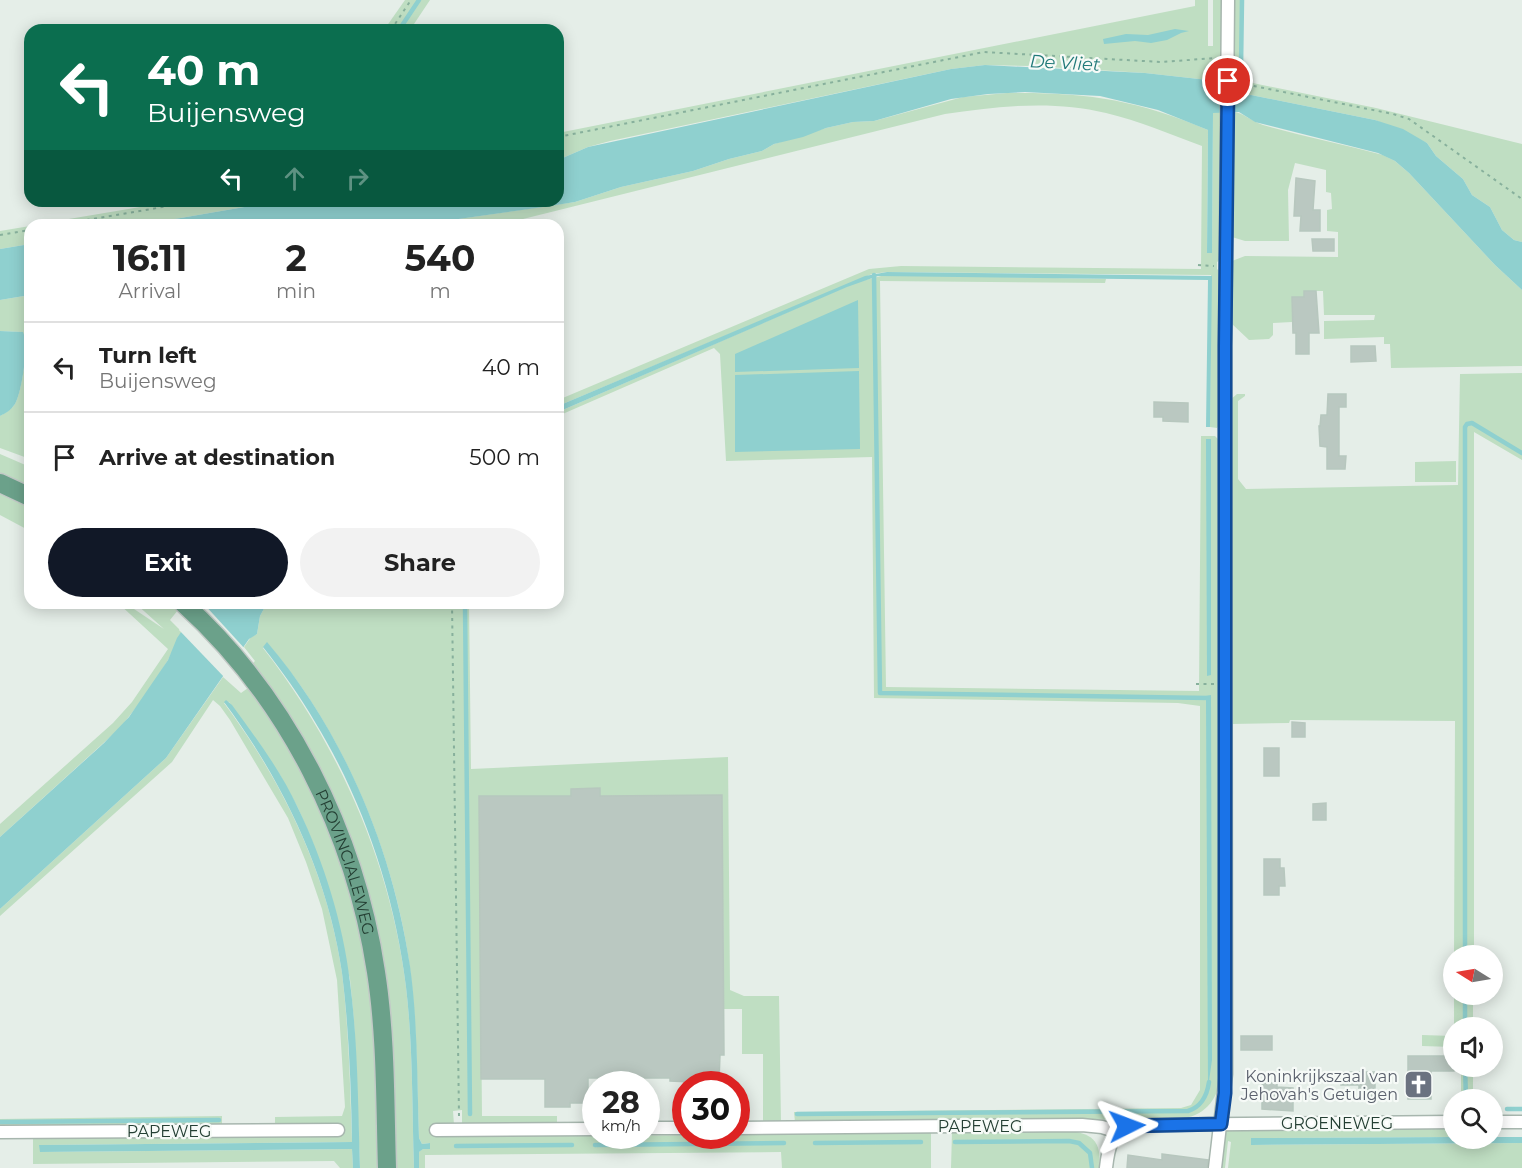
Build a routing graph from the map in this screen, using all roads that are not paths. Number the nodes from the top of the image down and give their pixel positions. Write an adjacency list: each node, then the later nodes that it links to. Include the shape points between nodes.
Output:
1 (1228, 0): 8 (street, via 1226,1074)
2 (0, 483): 3 (main road)
3 (24, 494)
4 (190, 609): 15 (main road, PROVINCIALEWEG, via 240,663 279,717 309,768 341,837 369,931 379,993)
5 (1443, 1122): 8 (street, GROENEWEG)
6 (1503, 1122): 7 (street)
7 (1522, 1122)
8 (1221, 1124): 14 (street, PAPEWEG, via 1135,1125); 17 (street)
9 (750, 1128): 14 (street, PAPEWEG, via 1082,1125)
10 (582, 1129): 12 (street)
11 (338, 1130): 13 (street, PAPEWEG)
12 (436, 1130)
13 (0, 1132)
14 (1118, 1132): 16 (street, via 1111,1143)
15 (387, 1168)
16 (1106, 1168)
17 (1215, 1168)

